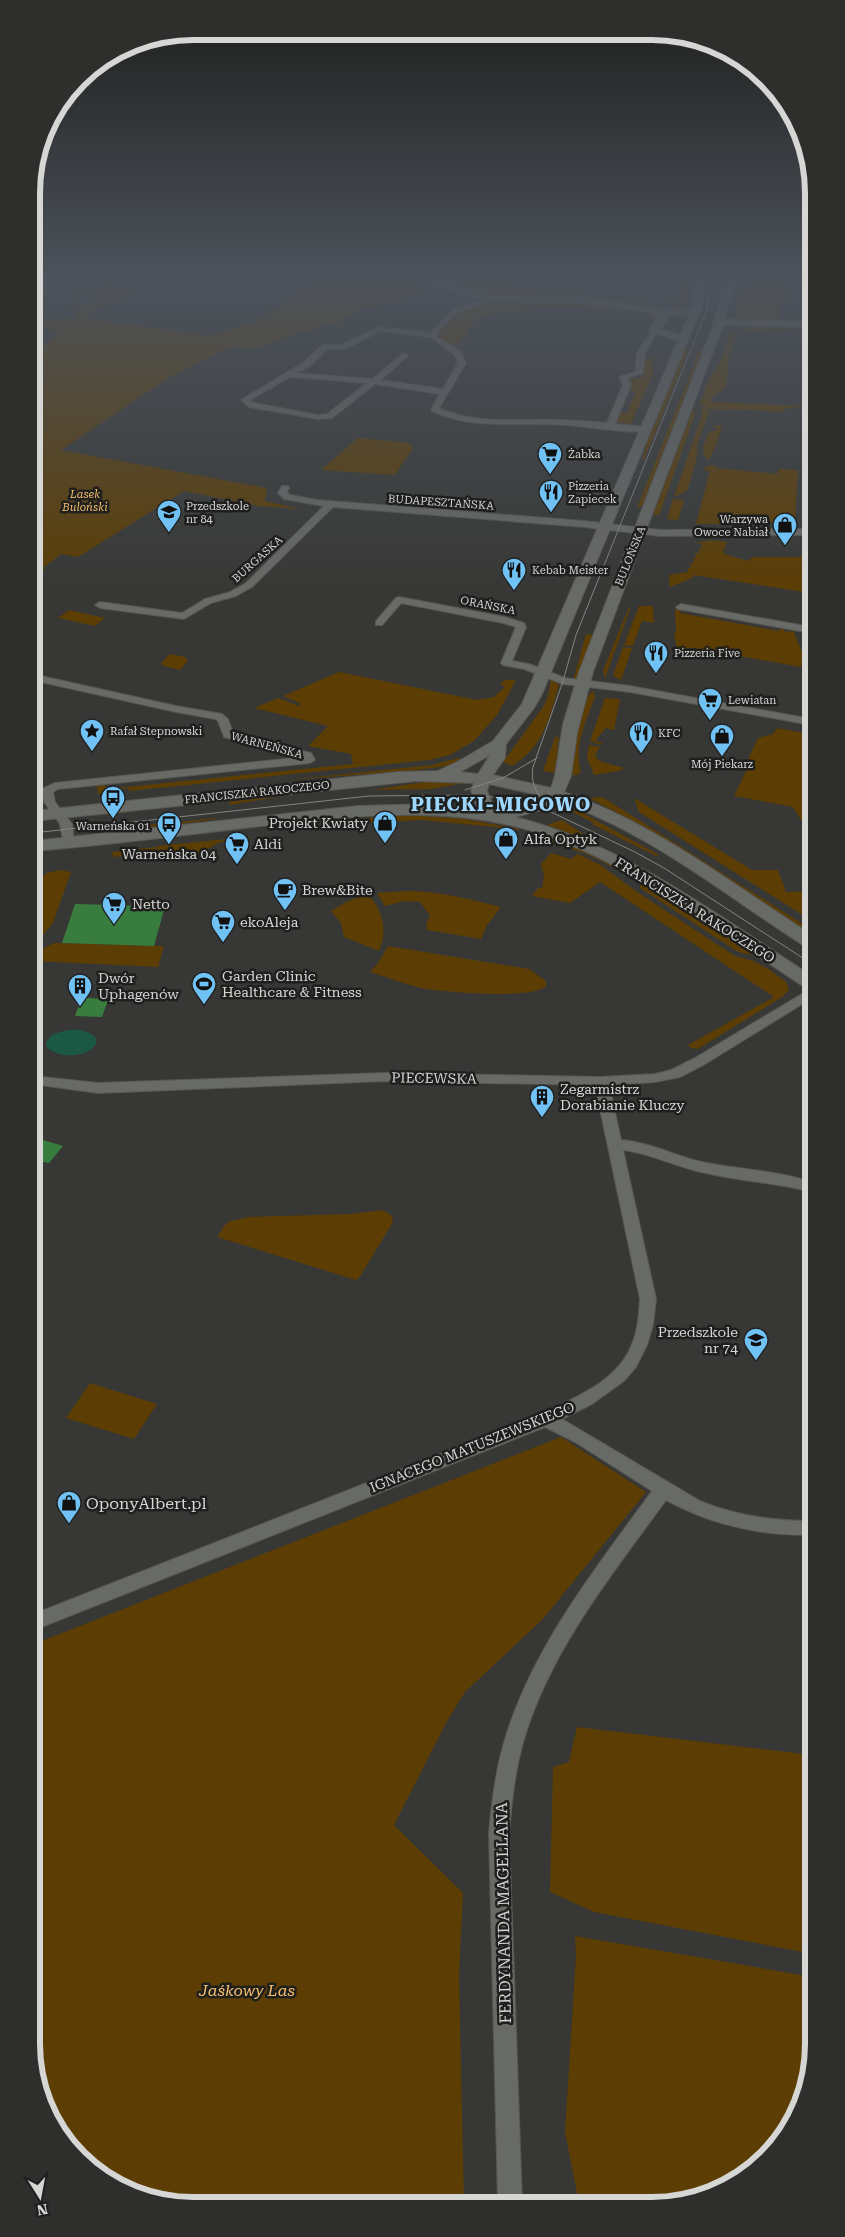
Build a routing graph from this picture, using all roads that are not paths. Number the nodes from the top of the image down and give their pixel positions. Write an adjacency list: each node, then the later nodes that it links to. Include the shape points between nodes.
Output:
1 (272, 384): 2 (street, via 246,402 325,417)
2 (370, 384)
3 (396, 384): 8 (street)
4 (449, 384): 8 (street)
5 (627, 384): 9 (street)
6 (665, 384): 10 (main road)
7 (696, 384): 13 (main road, BULOŃSKA)
8 (445, 392): 9 (street, via 435,409 451,416)
9 (610, 426): 10 (street)
10 (646, 430): 14 (main road)
11 (285, 488): 12 (street, BUDAPESZTAŃSKA, via 282,493 287,497)
12 (330, 505): 15 (street, BUDAPESZTAŃSKA); 18 (street, BURGASKA, via 249,585 233,594 208,601 184,616)
13 (650, 507): 14 (main road); 16 (main road, BULOŃSKA)
14 (626, 508): 15 (main road)
15 (606, 526): 16 (street, BUDAPESZTAŃSKA); 22 (main road)
16 (639, 531): 17 (street, BUDAPESZTAŃSKA); 24 (main road, BULOŃSKA)
17 (805, 532)
18 (100, 604)
19 (681, 608): 21 (street)
20 (379, 623): 22 (street, ORAŃSKA, via 399,600 514,622 521,625 521,630 506,663)
21 (805, 629)
22 (546, 672): 24 (street, via 563,680); 26 (main road, via 529,706)
23 (40, 680): 30 (street, WARNEŃSKA, via 218,716 223,719 228,735 308,755 310,760 55,786)
24 (582, 683): 25 (street); 31 (main road, BULOŃSKA, via 567,742 562,780)
25 (805, 721)
26 (498, 744): 27 (main road); 28 (main road, via 497,758)
27 (442, 775): 28 (main road, FRANCISZKA RAKOCZEGO); 32 (main road, FRANCISZKA RAKOCZEGO)
28 (483, 778): 31 (main road, FRANCISZKA RAKOCZEGO); 34 (main road, via 479,795)
29 (40, 791): 30 (street, WARNEŃSKA)
30 (47, 791): 32 (street)
31 (555, 794): 34 (main road, FRANCISZKA RAKOCZEGO, via 537,806); 37 (main road, FRANCISZKA RAKOCZEGO, via 620,823)
32 (58, 813): 33 (main road, FRANCISZKA RAKOCZEGO); 35 (street, via 66,824)
33 (40, 815)
34 (489, 816): 35 (main road, FRANCISZKA RAKOCZEGO, via 390,809); 38 (main road, FRANCISZKA RAKOCZEGO, via 571,839 619,861)
35 (68, 842): 36 (main road, FRANCISZKA RAKOCZEGO)
36 (40, 845)
37 (805, 938)
38 (805, 979)
39 (805, 996): 41 (street, PIECEWSKA, via 675,1074)
40 (40, 1081): 41 (street, PIECEWSKA, via 98,1088 375,1077)
41 (601, 1081): 42 (street, IGNACEGO MATUSZEWSKIEGO)
42 (614, 1144): 43 (street, via 629,1145 696,1166); 44 (street, IGNACEGO MATUSZEWSKIEGO, via 648,1299 644,1336 628,1366 610,1384)
43 (805, 1185)
44 (545, 1420): 45 (street, via 566,1427); 47 (street, IGNACEGO MATUSZEWSKIEGO)
45 (664, 1489): 46 (street, via 694,1506 730,1519 785,1529); 48 (street, FERDYNANDA MAGELLANA, via 559,1637 530,1696 504,1776 499,1833)
46 (805, 1528)
47 (40, 1620)
48 (510, 2197)

